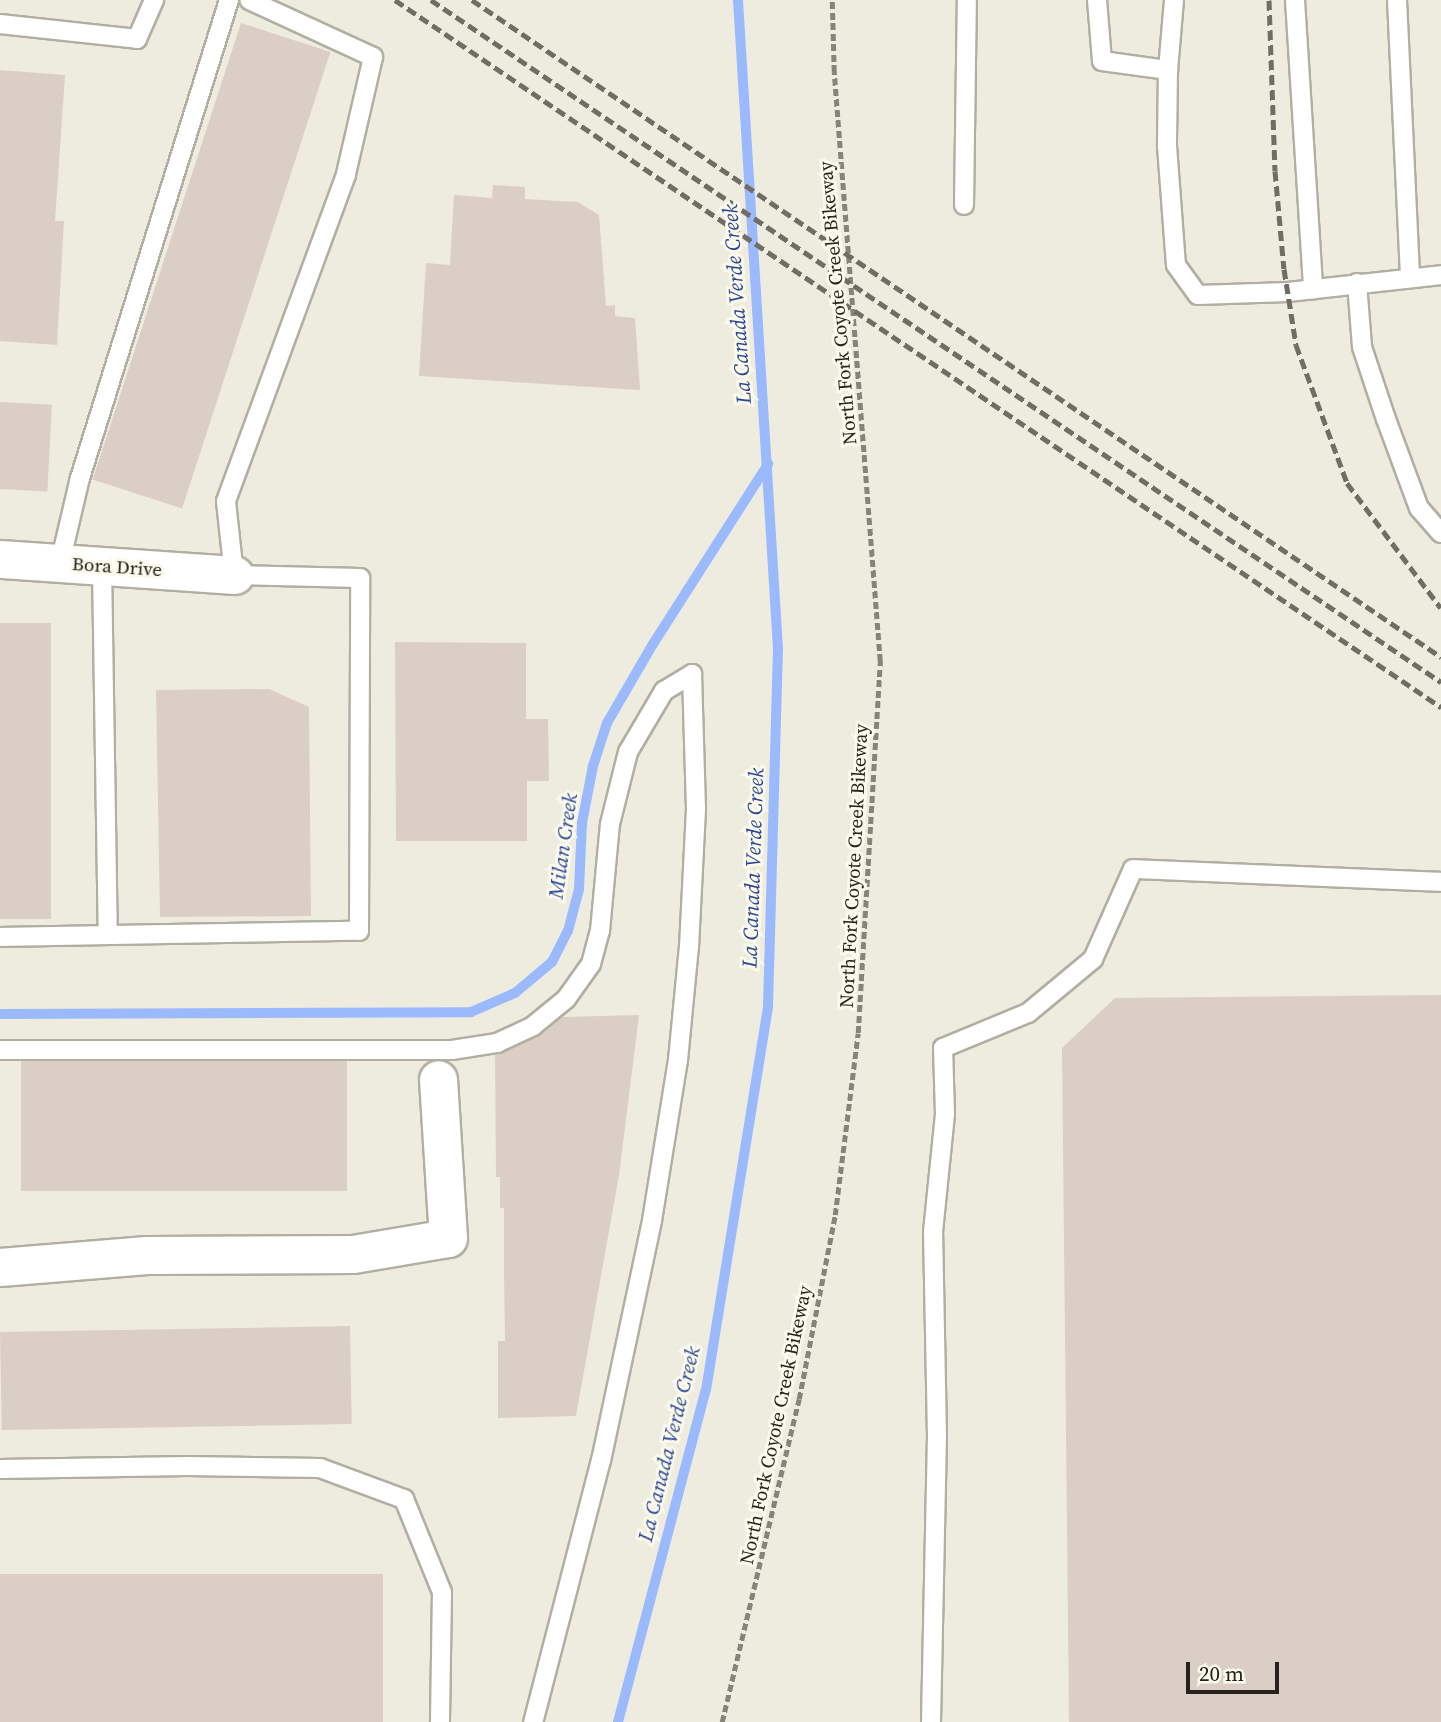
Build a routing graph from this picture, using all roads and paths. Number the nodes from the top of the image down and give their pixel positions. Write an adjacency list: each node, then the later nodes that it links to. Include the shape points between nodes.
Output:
1 (154, 0): 10 (lane, via 137,39)
2 (229, 0): 19 (lane, via 80,478)
3 (249, 0): 21 (lane, via 373,57 346,174 226,501)
4 (832, 0): 31 (path, North Fork Coyote Creek Bikeway, via 880,661 858,1033 835,1215 801,1386)
5 (967, 0): 12 (lane)
6 (1097, 0): 11 (lane, via 1101,61)
7 (1174, 0): 11 (lane)
8 (1295, 0): 16 (lane)
9 (1397, 0): 14 (lane)
10 (0, 24)
11 (1168, 69): 16 (lane, via 1167,146 1176,265 1198,295)
12 (964, 205)
13 (1441, 275): 14 (lane)
14 (1410, 277): 15 (lane)
15 (1357, 283): 16 (lane); 17 (lane, via 1362,347 1382,407 1419,508)
16 (1313, 289)
17 (1441, 533)
18 (0, 559): 19 (street, Bora Drive)
19 (60, 564): 20 (street, Bora Drive)
20 (102, 566): 21 (street, Bora Drive); 23 (lane)
21 (234, 575): 23 (lane, via 360,578 359,931)
22 (1441, 882): 32 (lane, via 1133,869 1093,959 1028,1013 943,1048 945,1114 933,1232 937,1437)
23 (108, 935): 24 (lane)
24 (0, 937)
25 (0, 1050): 30 (lane, via 452,1050 497,1043 533,1026 566,999 591,964 600,931 610,824 628,752 664,691 692,674 696,809 678,1060 652,1221 601,1460)
26 (438, 1079): 27 (street, via 448,1238 353,1254 148,1255)
27 (0, 1267)
28 (0, 1469): 29 (lane, via 320,1468 404,1499 442,1592)
29 (440, 1722)
30 (533, 1722)
31 (722, 1722)
32 (931, 1722)

